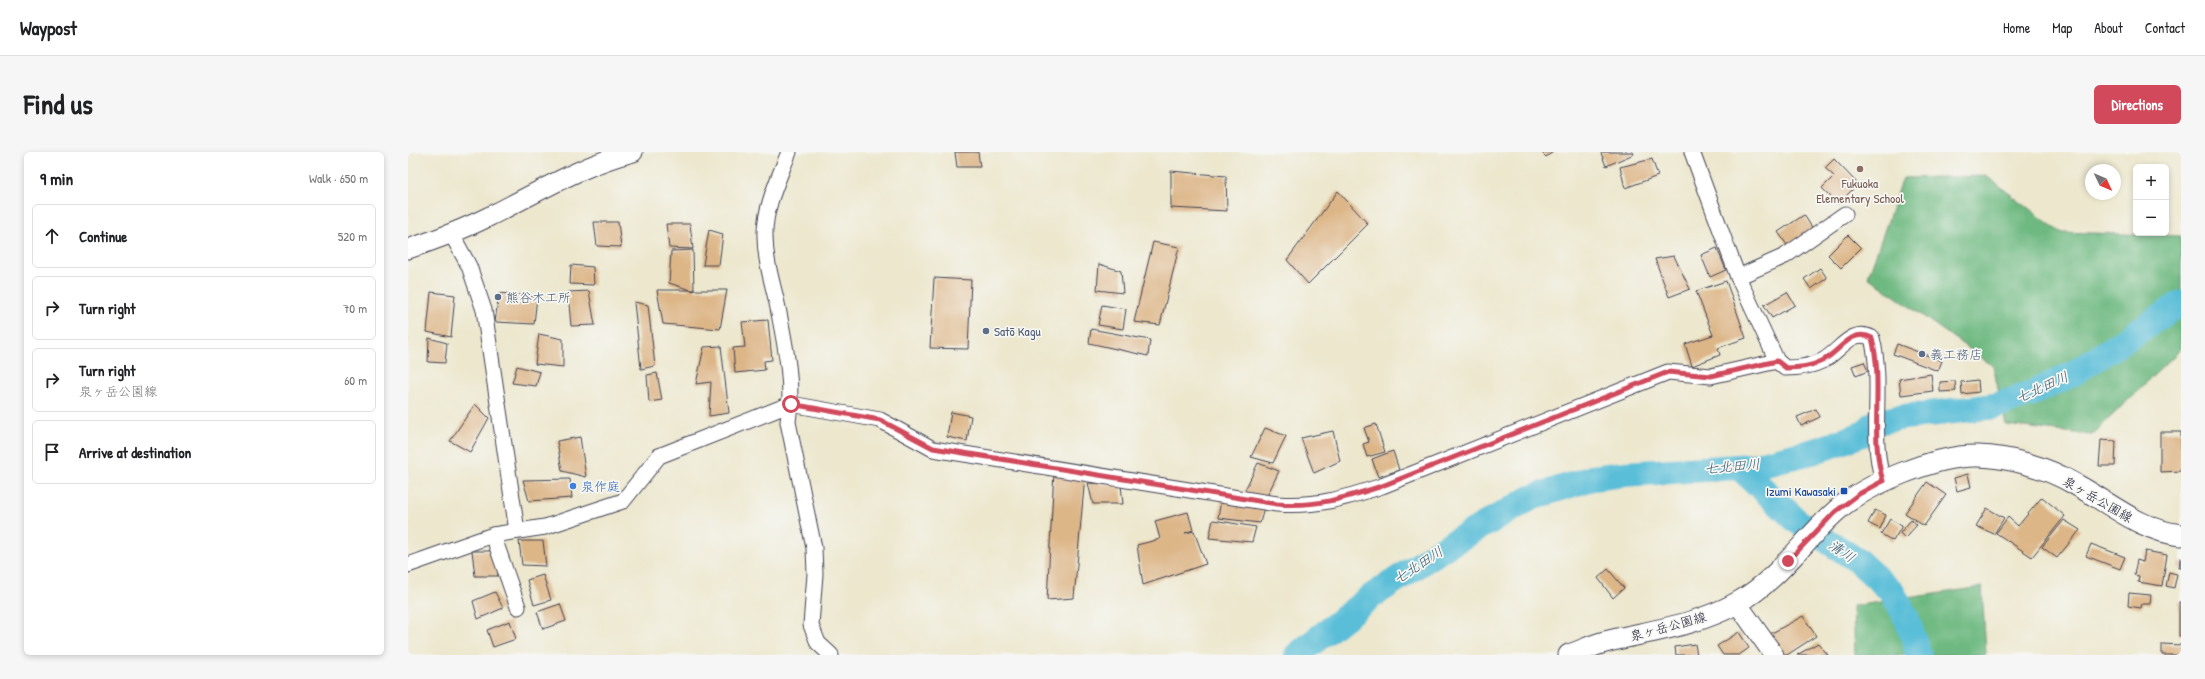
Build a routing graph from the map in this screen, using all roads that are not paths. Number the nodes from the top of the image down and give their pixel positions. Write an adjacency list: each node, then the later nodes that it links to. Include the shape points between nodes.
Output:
1 (633, 152): 5 (street, via 558,180 487,218)
2 (789, 152): 9 (street, via 771,200 765,236 788,369)
3 (1692, 152): 7 (street)
4 (1845, 214): 7 (street, via 1786,256)
5 (451, 233): 6 (street); 11 (street, via 469,266 484,310)
6 (408, 249)
7 (1738, 277): 8 (street)
8 (1777, 361): 9 (street, via 1711,376 1668,372 1382,486 1303,506 1277,504 933,448 880,420); 10 (street, via 1786,368 1797,368 1822,361 1854,335 1872,338 1878,401)
9 (791, 404): 11 (street, via 659,456 623,501 545,527); 17 (street, via 788,422 814,548 815,574 811,625 818,643)
10 (1880, 472): 13 (main road, 泉ヶ岳公園線, via 1977,456 2030,464 2073,483 2143,525); 15 (main road, 泉ヶ岳公園線, via 1859,494 1835,512 1758,589)
11 (517, 531): 12 (street)
12 (493, 535): 14 (street); 16 (street)
13 (2181, 536)
14 (408, 565)
15 (1737, 603): 18 (main road, 泉ヶ岳公園線, via 1695,622 1602,643); 19 (street)
16 (518, 607)
17 (831, 655)
18 (1569, 655)
19 (1774, 655)

